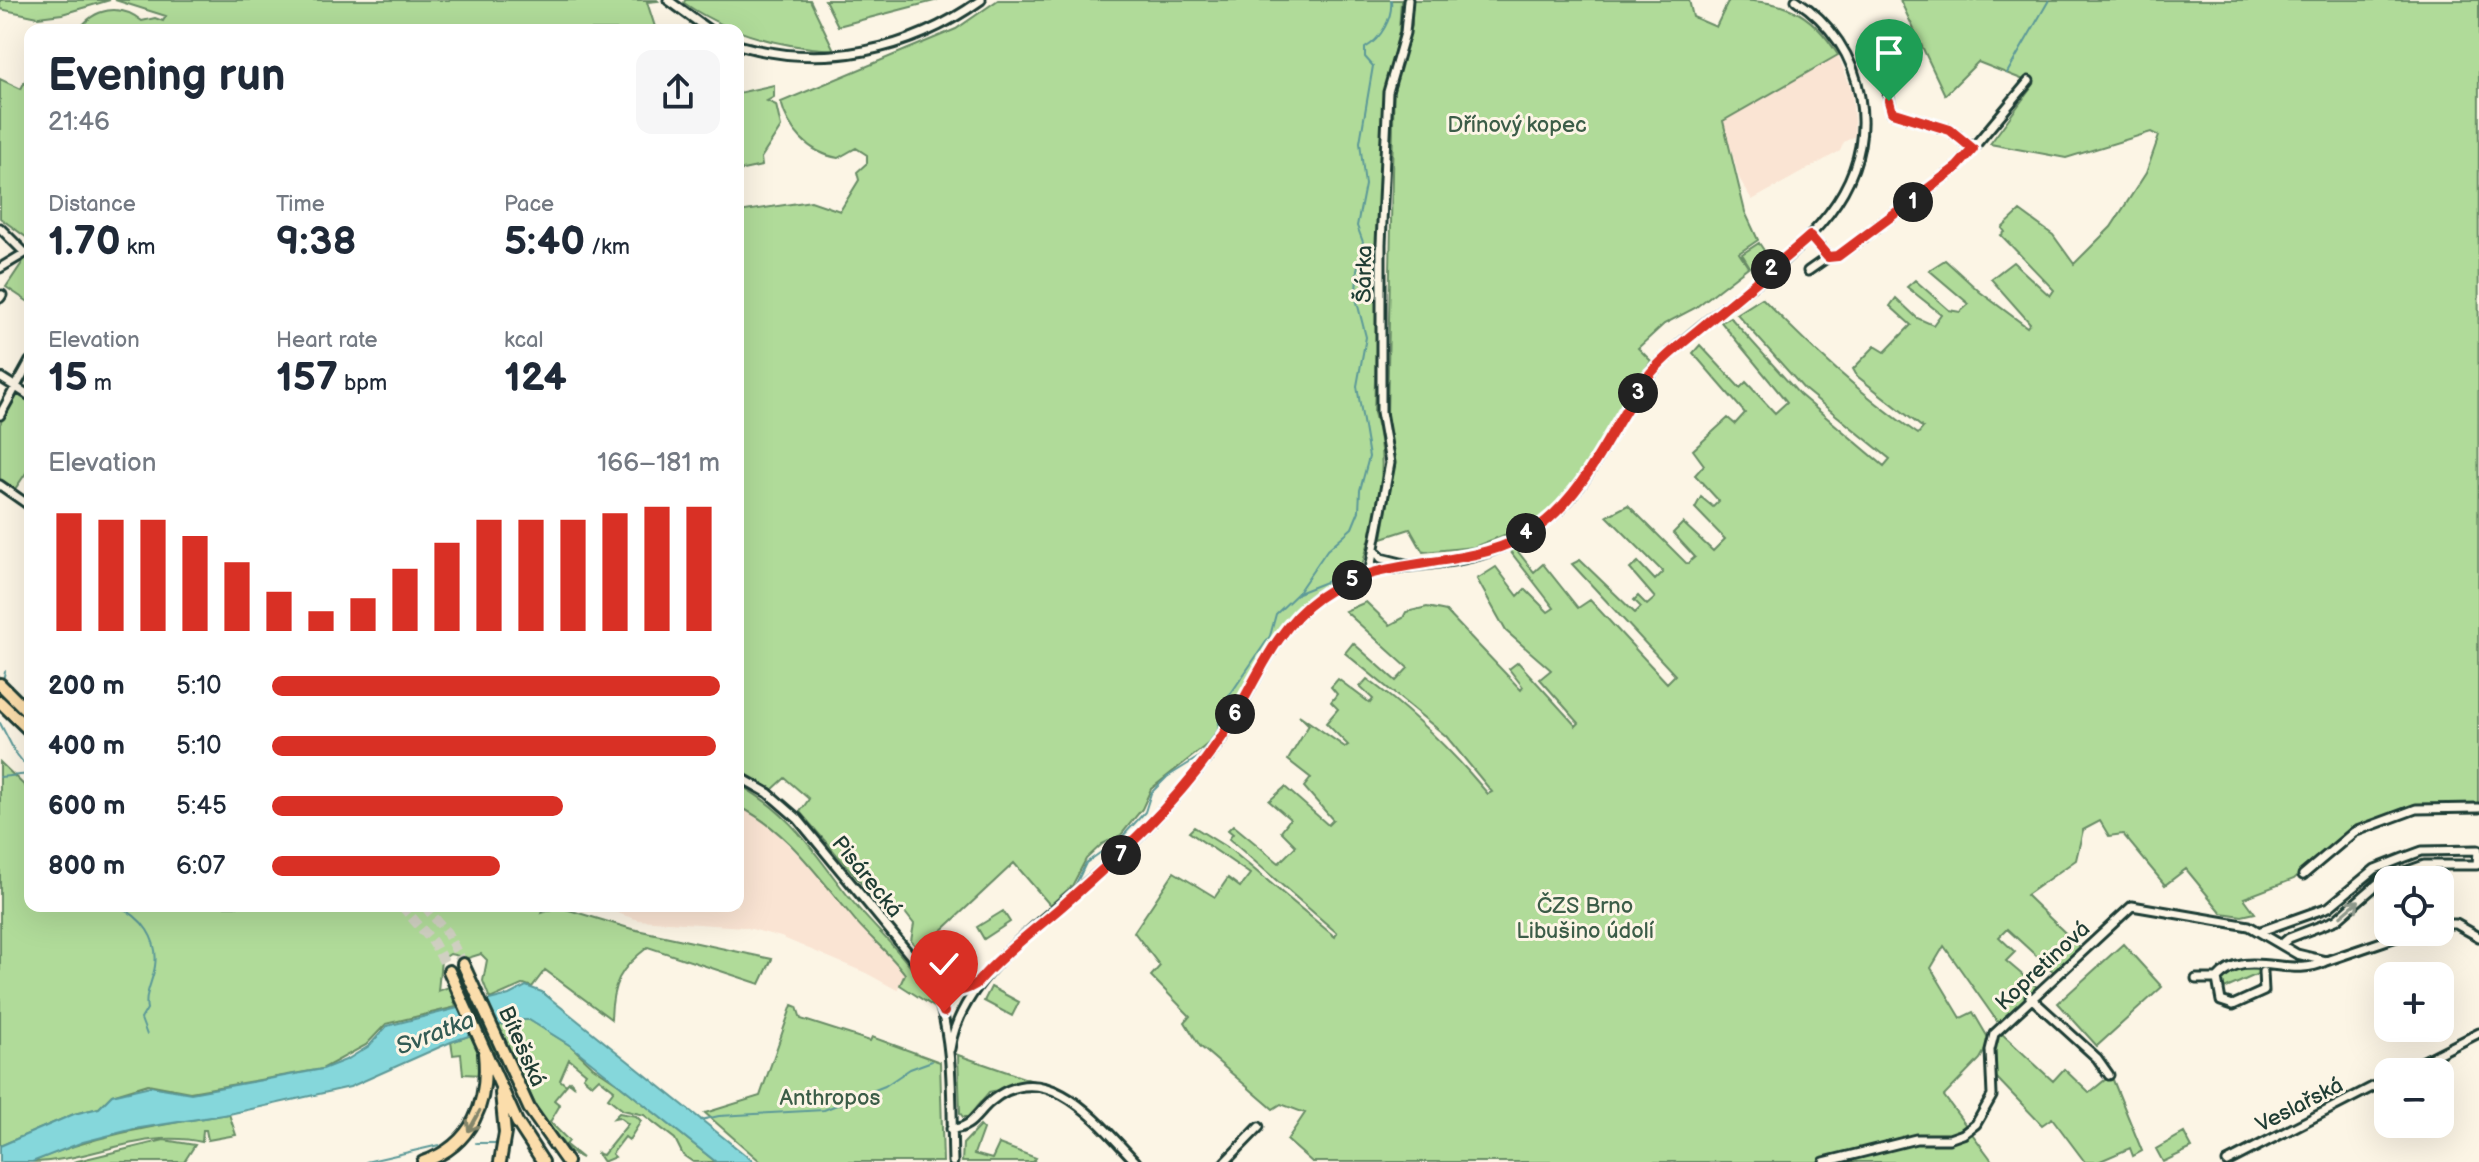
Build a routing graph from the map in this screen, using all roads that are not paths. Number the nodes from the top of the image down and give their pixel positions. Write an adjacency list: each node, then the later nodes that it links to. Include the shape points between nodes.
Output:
1 (668, 0): 5 (street)
2 (981, 0): 7 (street, via 906,39 847,55 789,56)
3 (1408, 0): 24 (street, Šárka, via 1405,33 1388,92 1381,412 1390,463)
4 (1796, 0): 11 (street, via 1815,12 1841,46 1858,84 1863,120 1850,183)
5 (701, 24)
6 (1869, 36): 9 (street, via 1881,61 1892,112 1950,130)
7 (744, 46)
8 (2029, 81): 9 (street)
9 (1973, 149): 14 (street, via 1908,206 1838,256)
10 (0, 228): 12 (street)
11 (1810, 236): 14 (street); 25 (street, via 1646,379 1595,462 1564,504 1539,526 1489,552)
12 (24, 252)
13 (24, 254): 15 (street)
14 (1828, 257): 16 (street)
15 (0, 268)
16 (1808, 271)
17 (24, 372): 19 (street)
18 (0, 377): 19 (street)
19 (16, 387): 20 (street); 21 (street)
20 (24, 392)
21 (0, 415)
22 (0, 485): 23 (street)
23 (24, 502)
24 (1374, 548): 25 (street, via 1381,558); 26 (street, Šárka)
25 (1407, 565): 26 (street)
26 (1369, 574): 46 (street, via 1327,592 1302,612 1219,741 1171,802 1126,850)
27 (0, 684): 29 (highway)
28 (0, 702): 30 (highway)
29 (24, 708)
30 (24, 725)
31 (744, 779): 45 (street, Pisárecká, via 798,819)
32 (2479, 808): 33 (street, via 2416,809 2354,832)
33 (2303, 875)
34 (2454, 924): 36 (street)
35 (2261, 931): 37 (street); 37 (street, one-way to 35, via 2336,920 2382,880 2424,865 2477,865 2478,850 2422,851 2403,858 2375,869 2329,907); 47 (street, Kopretinová, via 2223,919 2132,906)
36 (2479, 937)
37 (2282, 944): 39 (street)
38 (2374, 945): 39 (street)
39 (2326, 961): 44 (street, via 2303,968 2246,962)
40 (463, 964): 57 (highway, Bítešská, via 529,1108)
41 (449, 971): 50 (highway, Bítešská)
42 (2263, 972): 44 (street, via 2266,987 2260,994 2233,1005 2225,1003)
43 (2196, 979): 44 (street)
44 (2217, 979)
45 (934, 984): 46 (street, via 947,992); 49 (street, Pisárecká)
46 (976, 984): 49 (street, via 959,1015)
47 (2030, 997): 53 (street); 66 (street, Kopretinová, via 1994,1034 1992,1096 1970,1129 1949,1139 1916,1139)
48 (2479, 1033): 51 (street)
49 (950, 1049): 56 (street, Pisárecká)
50 (486, 1055): 52 (highway); 58 (highway, one-way to 58, via 484,1091 474,1122 448,1150)
51 (2430, 1058)
52 (495, 1071): 59 (highway, via 505,1125); 60 (highway, via 517,1122)
53 (2109, 1075)
54 (2374, 1086): 67 (street, Veslařská)
55 (1259, 1127): 65 (street)
56 (951, 1129): 63 (street, Pisárecká); 64 (street, via 967,1127 1003,1093 1048,1090 1083,1106)
57 (550, 1141): 61 (highway); 62 (highway)
58 (423, 1162)
59 (500, 1162)
60 (543, 1162)
61 (567, 1162)
62 (574, 1162)
63 (953, 1162)
64 (1136, 1162)
65 (1225, 1162)
66 (1824, 1162)
67 (2227, 1162)

